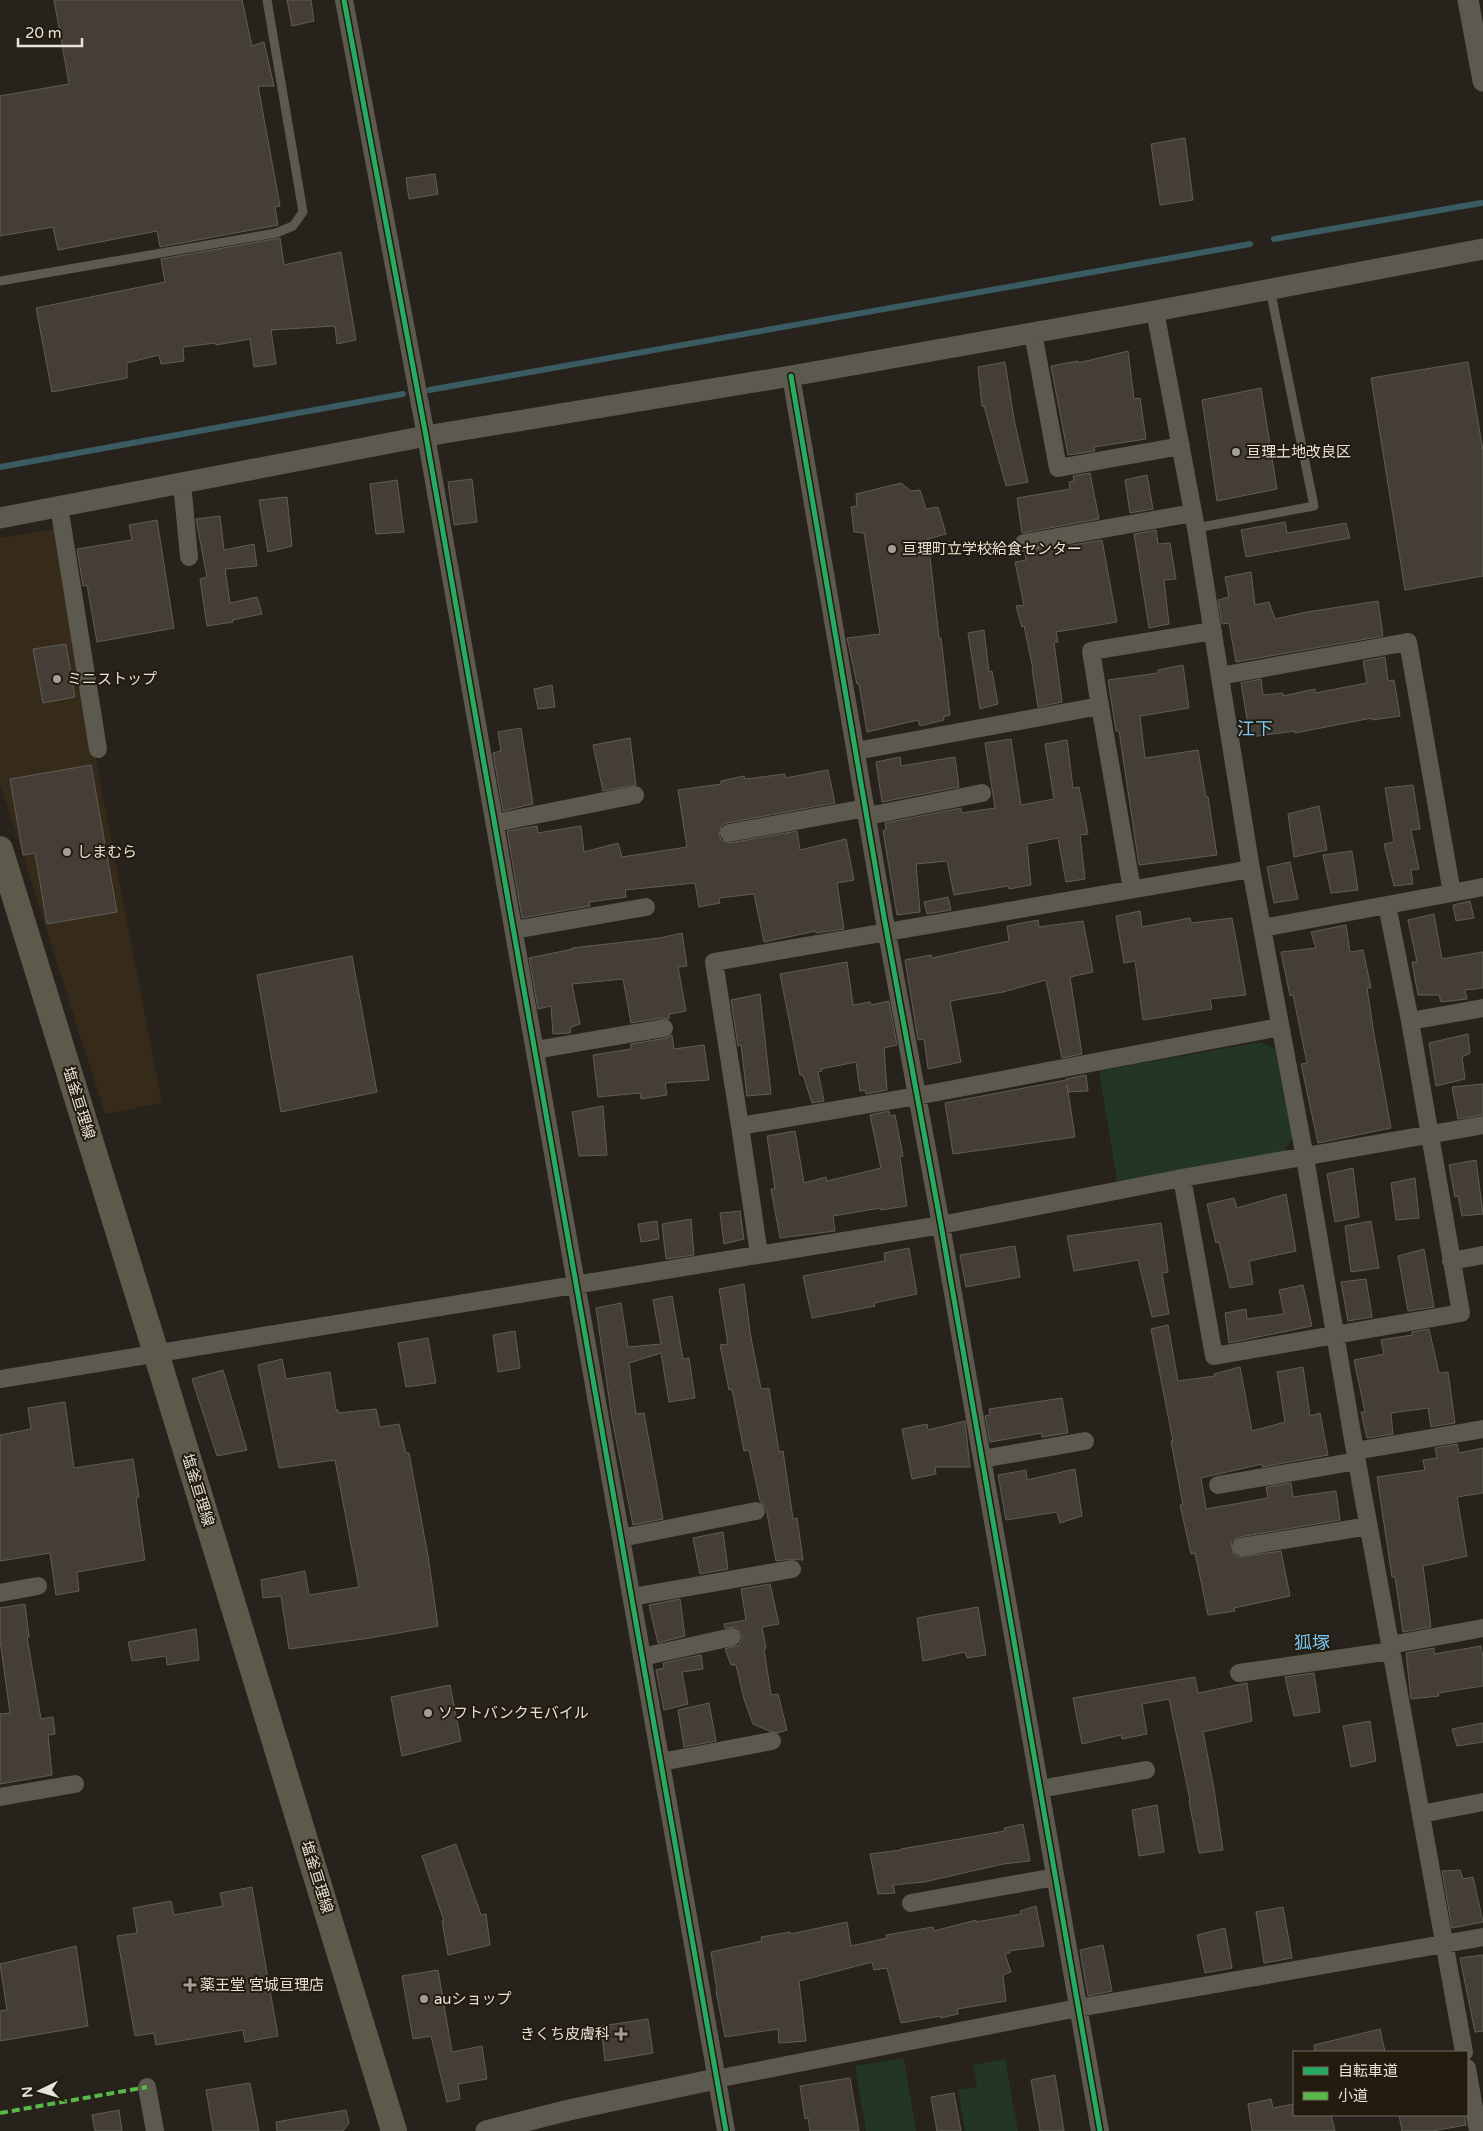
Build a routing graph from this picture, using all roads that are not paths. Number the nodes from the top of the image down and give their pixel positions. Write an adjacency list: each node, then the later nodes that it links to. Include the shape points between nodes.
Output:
1 (267, 0): 6 (lane, via 303,212 293,226 276,233)
2 (344, 0): 11 (street)
3 (1468, 0): 4 (street)
4 (1483, 80)
5 (1483, 249): 7 (street)
6 (0, 281)
7 (1270, 289): 8 (street); 16 (lane, via 1314,506)
8 (1155, 311): 9 (street); 12 (street)
9 (1033, 333): 10 (street); 12 (street, via 1058,468)
10 (792, 376): 11 (street); 23 (street)
11 (426, 436): 13 (street); 27 (street)
12 (1181, 446): 16 (street)
13 (182, 483): 14 (street); 18 (street)
14 (59, 506): 15 (street); 22 (street)
15 (0, 518)
16 (1194, 521): 17 (street); 19 (street)
17 (1024, 543)
18 (189, 557)
19 (1213, 631): 20 (street); 21 (street, via 1091,651)
20 (1220, 676): 30 (street); 33 (street, via 1408,642)
21 (1100, 706): 23 (street); 32 (street)
22 (98, 748)
23 (856, 751): 26 (street)
24 (982, 793): 26 (street)
25 (635, 795): 27 (street)
26 (867, 812): 28 (street); 38 (street)
27 (495, 823): 37 (street)
28 (729, 833)
29 (0, 849): 56 (main road, 塩釜亘理線)
30 (1251, 869): 32 (street); 36 (street)
31 (1483, 887): 33 (street)
32 (1132, 889): 38 (street)
33 (1452, 893): 34 (street)
34 (1387, 905): 36 (street); 40 (street)
35 (646, 907): 37 (street)
36 (1262, 928): 41 (street)
37 (514, 930): 43 (street)
38 (887, 933): 44 (street); 46 (street, via 714,962)
39 (1483, 1008): 40 (street)
40 (1410, 1021): 47 (street)
41 (1280, 1027): 44 (street); 48 (street)
42 (664, 1028): 43 (street)
43 (535, 1050): 54 (street)
44 (917, 1096): 46 (street); 50 (street)
45 (1483, 1125): 47 (street)
46 (740, 1126): 51 (street)
47 (1430, 1135): 48 (street); 53 (street)
48 (1305, 1158): 49 (street); 55 (street)
49 (1182, 1178): 50 (street); 55 (street, via 1214,1356)
50 (941, 1225): 51 (street); 61 (street)
51 (759, 1254): 54 (street)
52 (1483, 1255): 53 (street)
53 (1451, 1261): 55 (street, via 1461,1312)
54 (577, 1284): 56 (street); 65 (street)
55 (1335, 1334): 60 (street)
56 (156, 1353): 57 (street); 94 (main road, 塩釜亘理線)
57 (0, 1378)
58 (1483, 1429): 60 (street)
59 (1085, 1441): 61 (street)
60 (1356, 1456): 62 (street); 64 (street)
61 (982, 1459): 80 (street)
62 (1218, 1485)
63 (756, 1512): 65 (street)
64 (1369, 1526): 66 (street); 73 (street)
65 (622, 1538): 70 (street)
66 (1241, 1547)
67 (792, 1569): 70 (street)
68 (38, 1586): 69 (street)
69 (0, 1593)
70 (632, 1597): 74 (street)
71 (1483, 1628): 73 (street)
72 (732, 1637): 74 (street)
73 (1390, 1648): 75 (street); 83 (street)
74 (642, 1657): 77 (street)
75 (1239, 1673)
76 (772, 1741): 77 (street)
77 (661, 1762): 91 (street)
78 (1146, 1770): 80 (street)
79 (75, 1784): 81 (street)
80 (1040, 1789): 84 (street)
81 (0, 1797)
82 (1483, 1802): 83 (street)
83 (1421, 1814): 87 (street)
84 (1055, 1878): 85 (street); 88 (street)
85 (910, 1903)
86 (1483, 1937): 87 (street)
87 (1444, 1944): 88 (street); 89 (street)
88 (1078, 2008): 91 (street); 97 (street)
89 (1464, 2051)
90 (1468, 2074): 98 (street)
91 (716, 2079): 95 (street); 96 (street)
92 (147, 2087): 93 (street)
93 (154, 2131)
94 (394, 2131)
95 (486, 2131)
96 (726, 2131)
97 (1100, 2131)
98 (1478, 2131)

